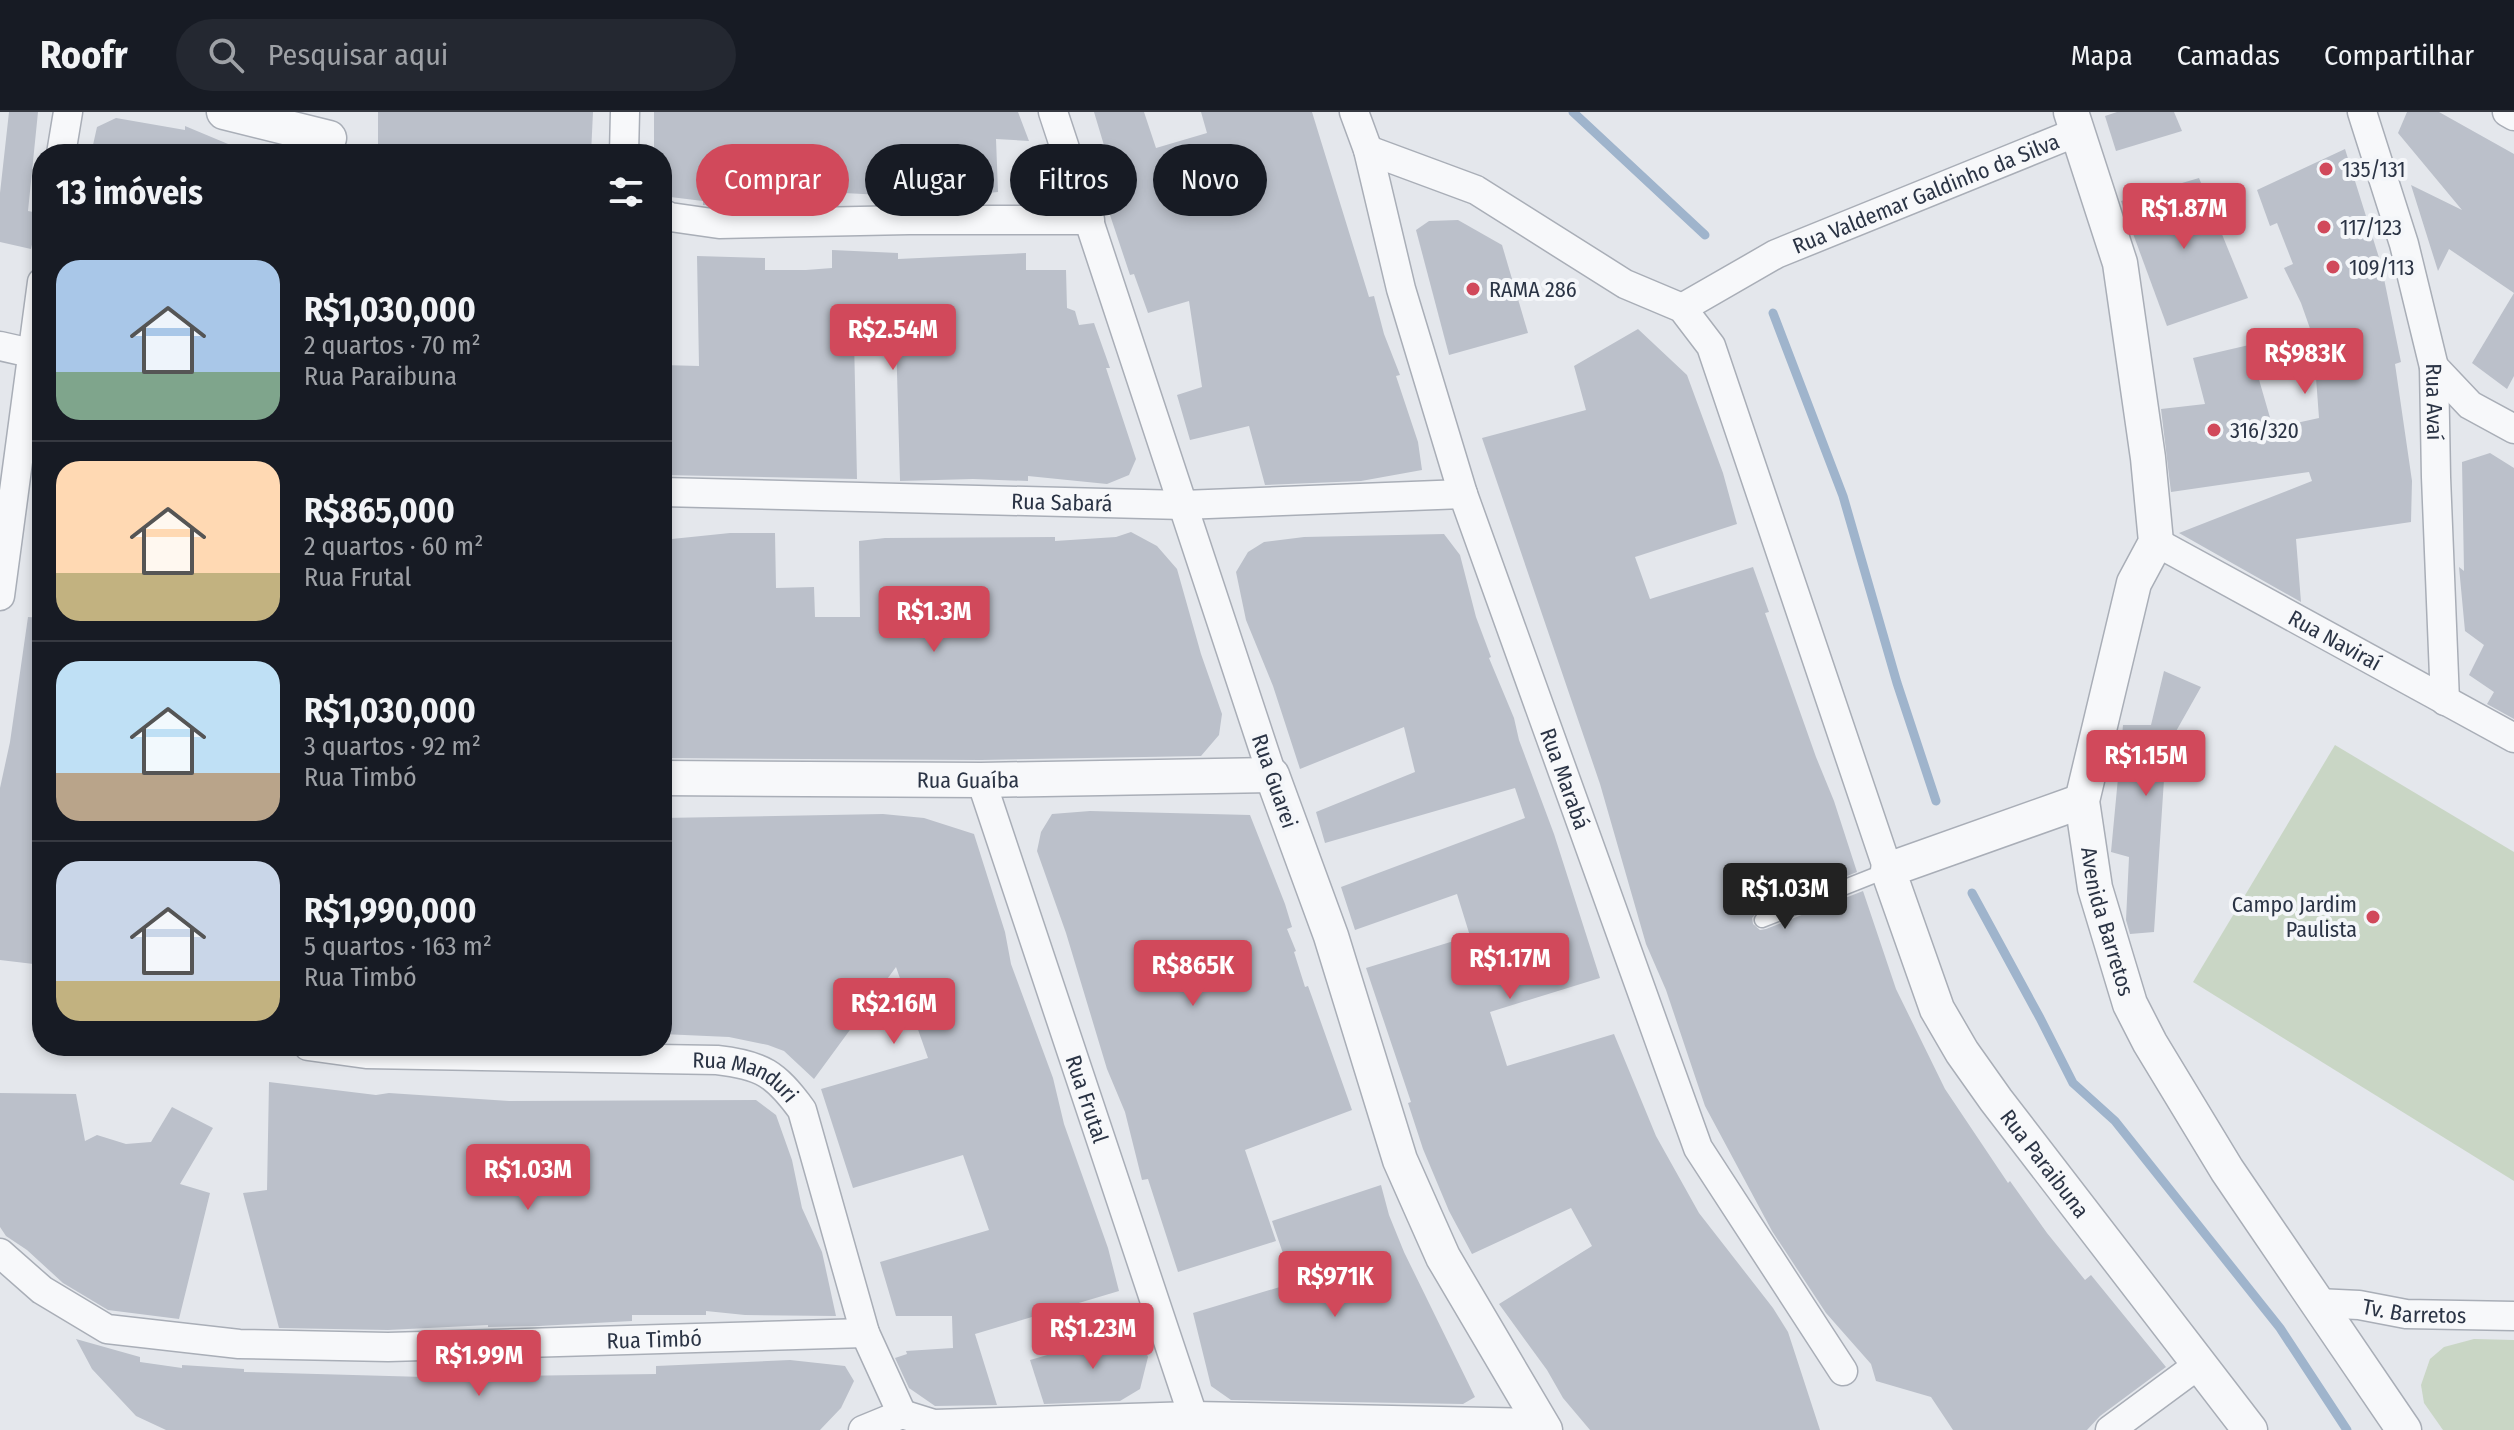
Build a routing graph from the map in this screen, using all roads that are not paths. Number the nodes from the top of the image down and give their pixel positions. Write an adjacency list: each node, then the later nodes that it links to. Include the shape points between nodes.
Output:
1 (68, 112): 11 (street)
2 (224, 112): 10 (street)
3 (625, 112): 12 (street)
4 (1053, 112): 15 (street, Rua Guarei)
5 (1354, 112): 13 (street, Rua Marabá)
6 (2362, 112): 20 (street, Rua Avaí, via 2404,244)
7 (2507, 112): 8 (street)
8 (2514, 116)
9 (2074, 122): 16 (street, Rua Valdemar Galdinho da Silva, via 1776,254); 25 (street, via 2120,263)
10 (330, 135)
11 (63, 144)
12 (624, 144)
13 (1368, 150): 16 (street, via 1476,190 1625,284); 23 (street, Rua Marabá, via 1401,289)
14 (672, 217): 15 (street, via 719,224)
15 (1090, 220): 24 (street, Rua Guarei)
16 (1682, 308): 33 (street, via 1711,346)
17 (0, 346): 19 (street)
18 (32, 347): 19 (street)
19 (31, 353): 26 (street)
20 (2434, 367): 21 (street, via 2470,405); 27 (street, Rua Avaí)
21 (2514, 429)
22 (672, 492): 24 (street, Rua Sabará)
23 (1463, 494): 24 (street, Rua Sabará); 41 (street, Rua Marabá, via 1698,1148)
24 (1183, 505): 29 (street, Rua Guarei)
25 (2156, 542): 27 (street, Rua Naviraí); 32 (street, Avenida Barretos, via 2134,583)
26 (0, 596)
27 (2445, 701): 28 (street, Rua Naviraí)
28 (2514, 738)
29 (1272, 775): 31 (street, Rua Guaíba); 44 (street, Rua Guarei, via 1331,936 1400,1160 1443,1257)
30 (672, 778): 31 (street, Rua Guaíba)
31 (981, 780): 43 (street, Rua Frutal)
32 (2082, 801): 33 (street); 37 (street, Avenida Barretos, via 2095,888 2130,1004 2227,1170)
33 (1888, 870): 34 (lane); 40 (street, Rua Paraibuna, via 1937,1009 1962,1052)
34 (1762, 920)
35 (483, 1056): 39 (street, Rua Manduri, via 717,1060 740,1063 784,1084 802,1110)
36 (0, 1253): 39 (street, Rua Timbó, via 42,1290 107,1329 239,1344 388,1347)
37 (2317, 1303): 38 (street, Tv. Barretos, via 2406,1314); 48 (street, Avenida Barretos)
38 (2514, 1316)
39 (865, 1333): 42 (street, Rua Manduri)
40 (2198, 1365): 46 (street); 47 (street, Rua Paraibuna)
41 (1843, 1371)
42 (902, 1414): 43 (street, via 934,1424); 45 (street)
43 (1193, 1416): 44 (street)
44 (1543, 1427)
45 (863, 1430)
46 (2110, 1430)
47 (2250, 1430)
48 (2404, 1430)

